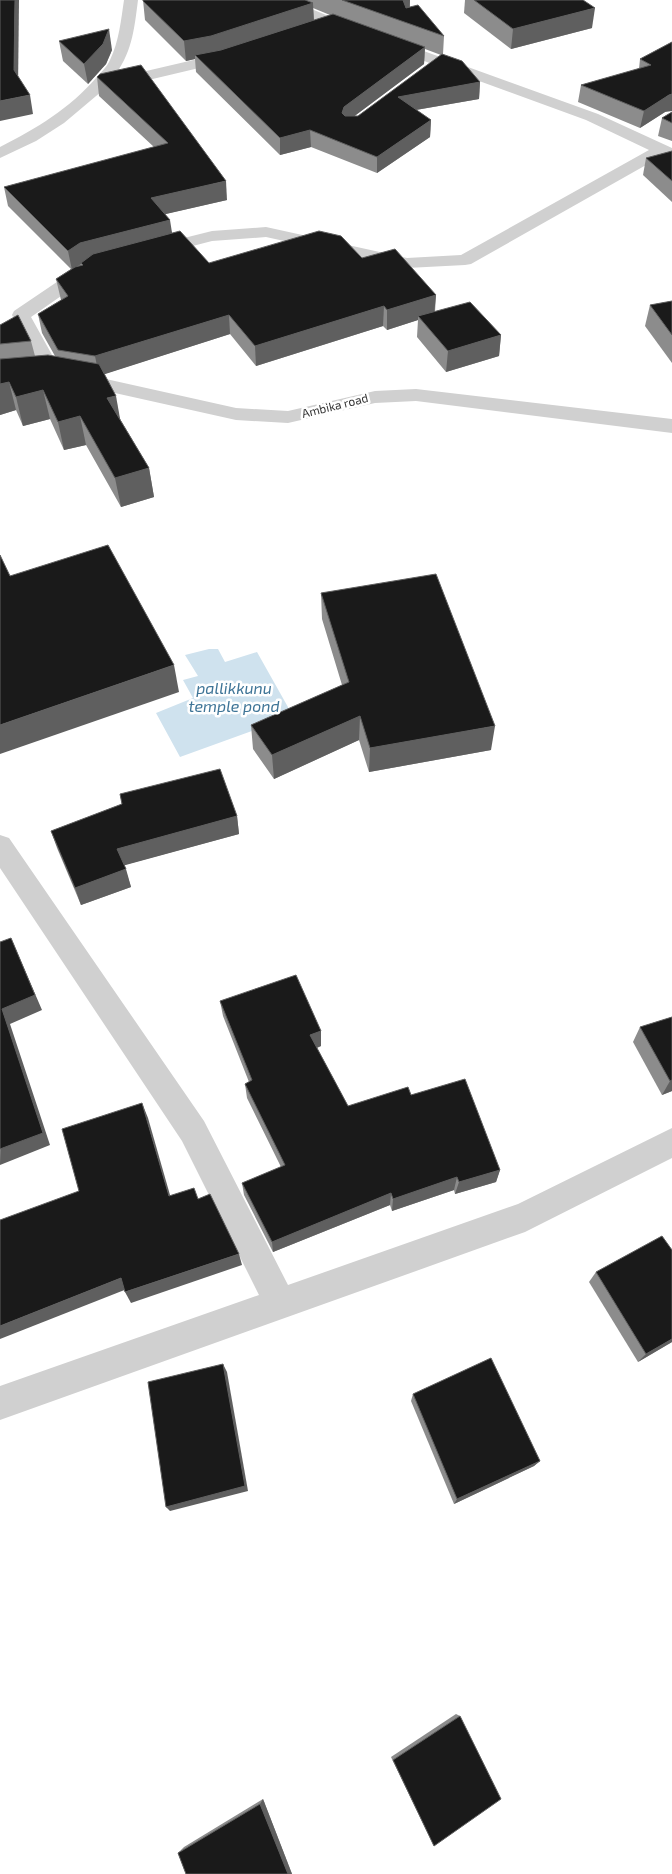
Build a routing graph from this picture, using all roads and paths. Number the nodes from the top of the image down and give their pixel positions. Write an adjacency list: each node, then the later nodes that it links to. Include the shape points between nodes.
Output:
1 (131, 0): 8 (street, via 118,62)
2 (277, 0): 3 (street)
3 (333, 23): 4 (street); 6 (street)
4 (307, 32)
5 (245, 52): 8 (street)
6 (440, 61): 7 (street); 10 (street, via 592,117)
7 (426, 71)
8 (98, 87): 12 (street, via 64,116)
9 (655, 127): 10 (street)
10 (639, 138): 11 (street)
11 (667, 152): 13 (street, via 465,260 407,263 266,232 212,236)
12 (0, 153)
13 (137, 256)
14 (108, 263): 15 (street, via 90,268 21,315)
15 (54, 376): 16 (street, Ambika road); 17 (street, Ambika road, via 236,414 288,417 375,397 416,395)
16 (0, 381)
17 (672, 426)
18 (0, 846): 20 (street, via 193,1131)
19 (672, 1142): 20 (street, via 525,1218)
20 (281, 1304): 21 (street)
21 (0, 1403)

